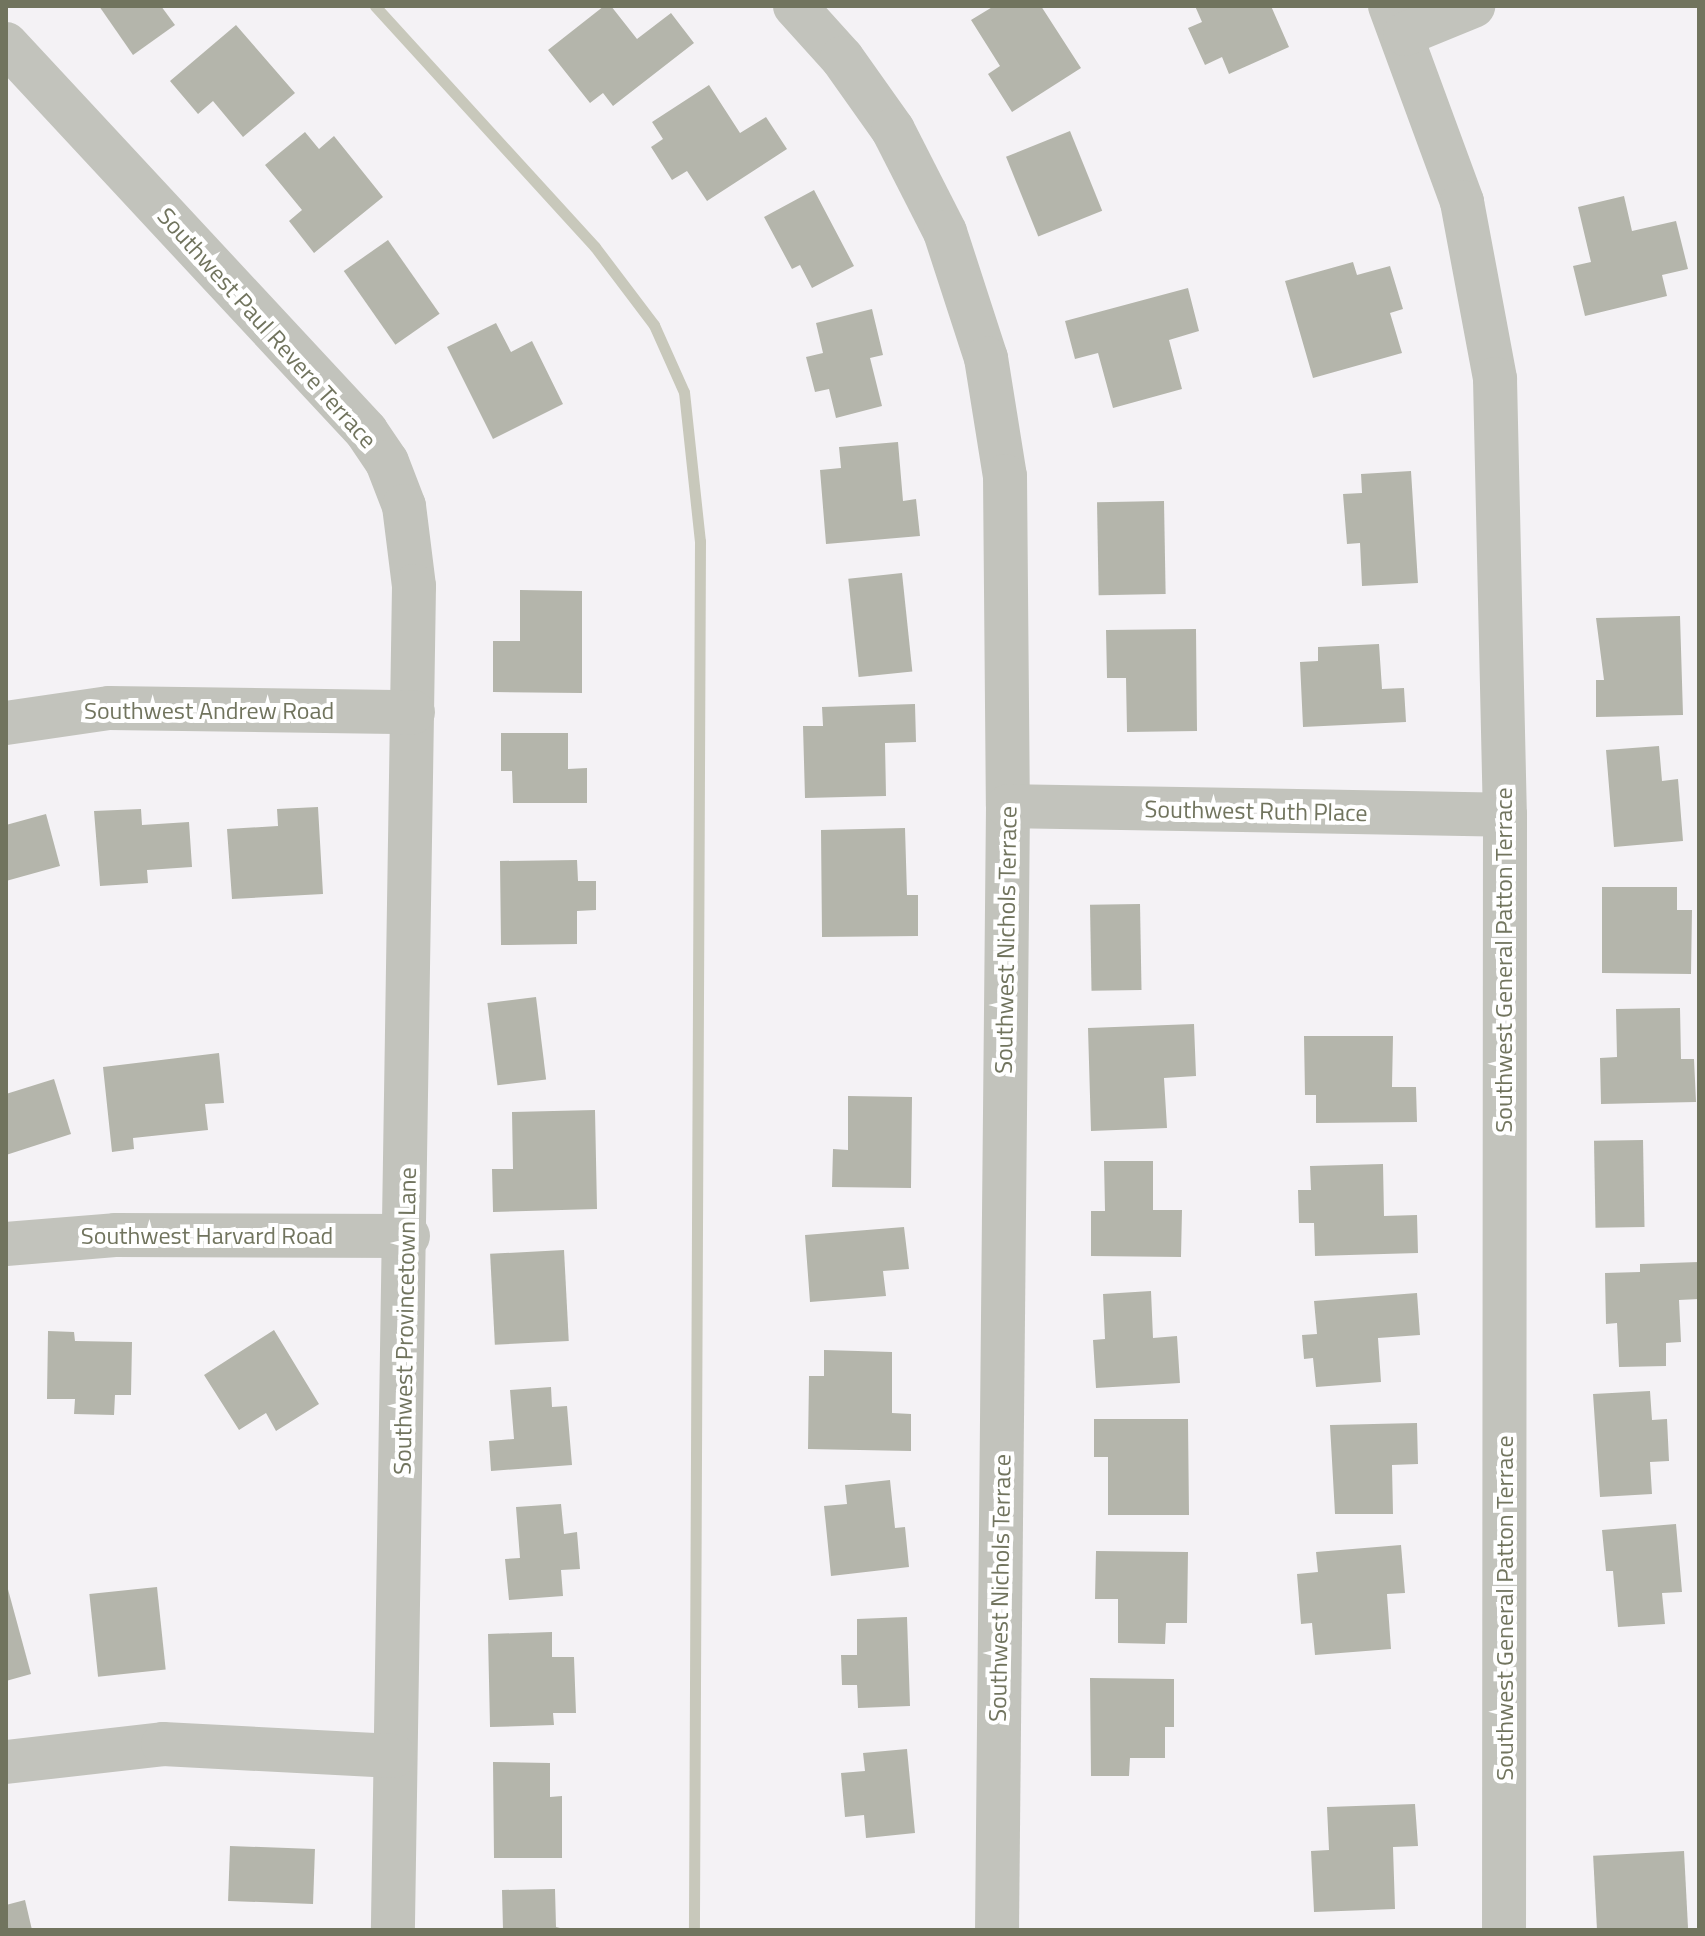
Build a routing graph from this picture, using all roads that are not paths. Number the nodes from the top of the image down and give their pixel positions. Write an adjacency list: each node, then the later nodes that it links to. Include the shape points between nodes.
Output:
1 (795, 6): 7 (street, Southwest Nichols Terrace, via 842,58 893,130 945,232 986,358 1005,476)
2 (1473, 6): 3 (street)
3 (1398, 20): 8 (street, Southwest General Patton Terrace, via 1462,202 1495,379)
4 (6, 44): 5 (street, Southwest Paul Revere Terrace, via 366,431 387,462 410,540)
5 (413, 712): 6 (street, Southwest Andrew Road, via 109,708); 9 (street, Southwest Provincetown Lane)
6 (6, 723)
7 (1008, 806): 8 (street, Southwest Ruth Place); 14 (street, Southwest Nichols Terrace)
8 (1505, 815): 15 (street, Southwest General Patton Terrace)
9 (408, 1236): 10 (street, Southwest Harvard Road, via 115,1235); 11 (street, Southwest Provincetown Lane)
10 (6, 1244)
11 (394, 1756): 12 (street, via 163,1744); 13 (street, Southwest Provincetown Lane)
12 (6, 1762)
13 (393, 1930)
14 (997, 1930)
15 (1504, 1930)

